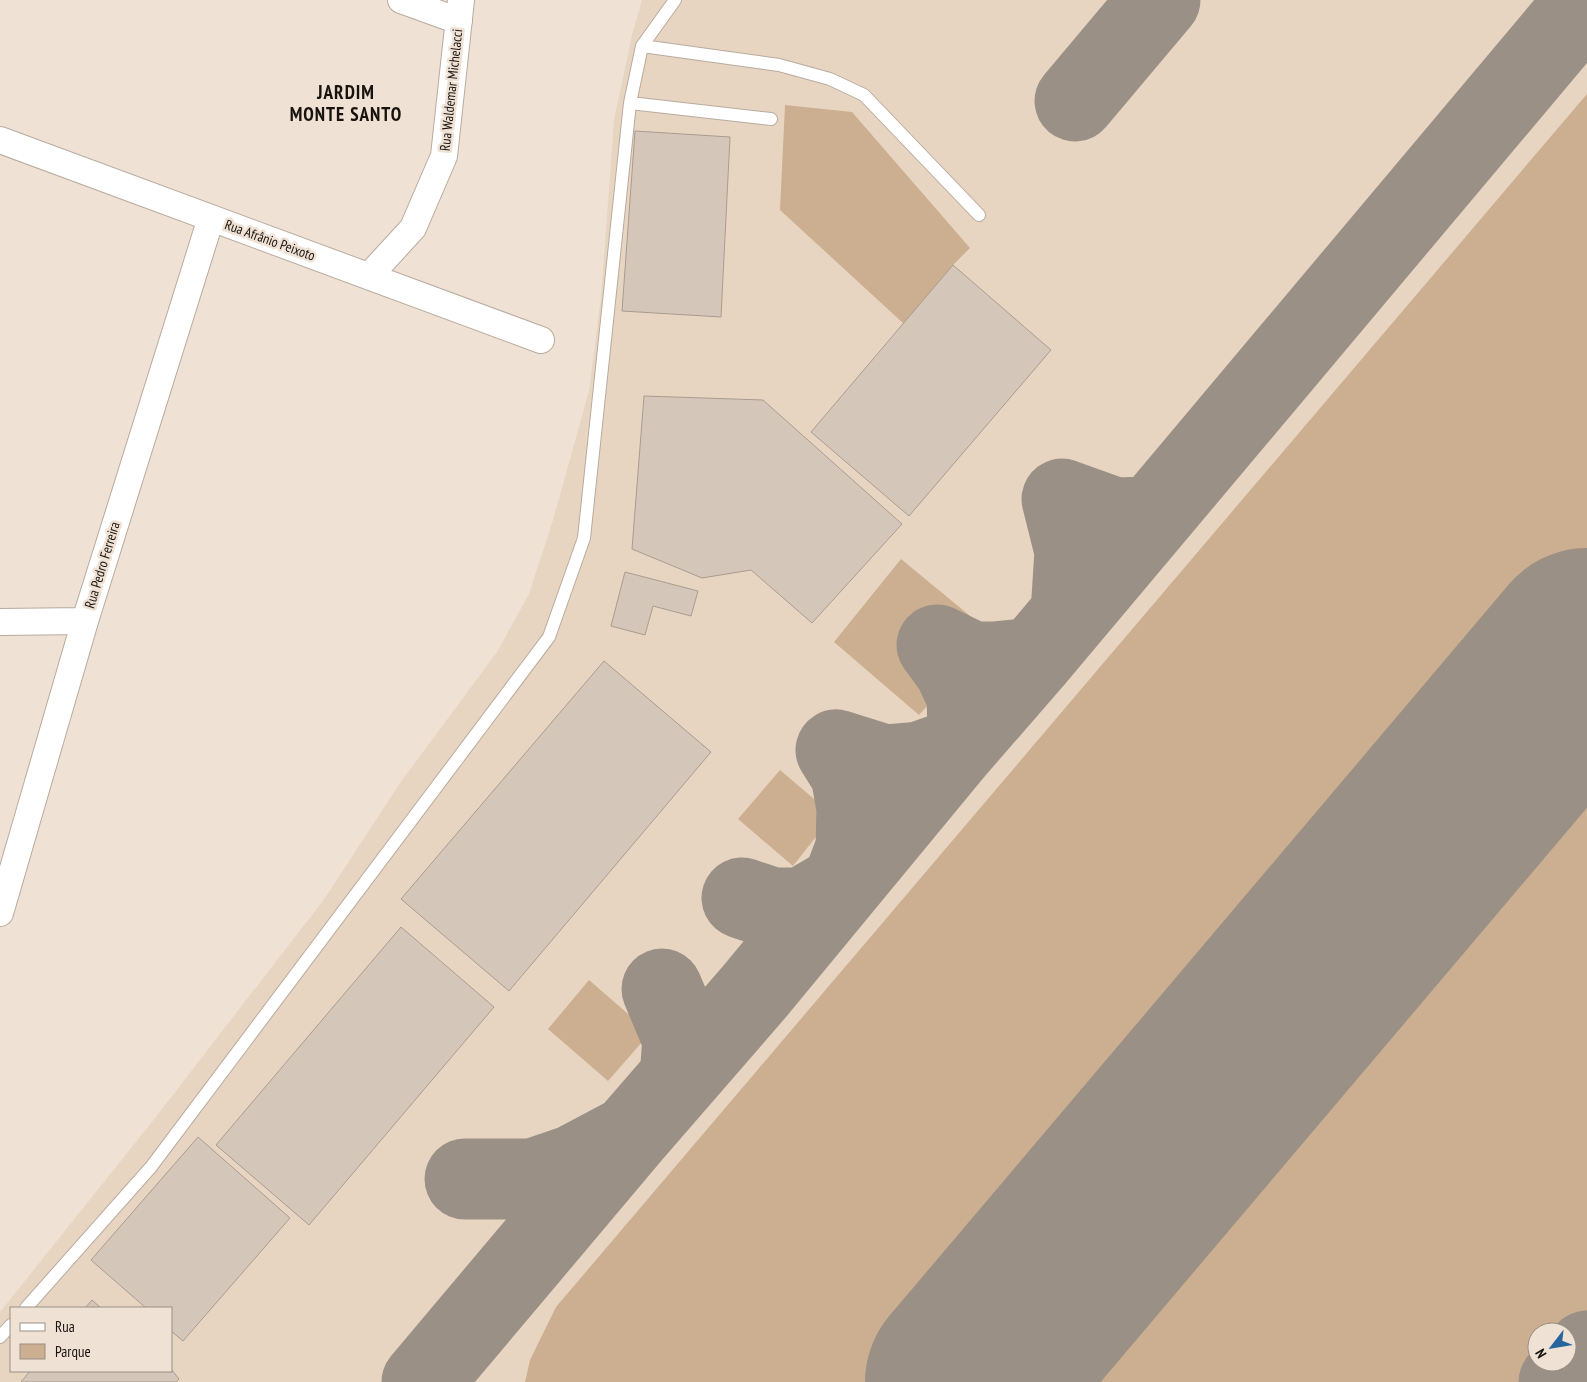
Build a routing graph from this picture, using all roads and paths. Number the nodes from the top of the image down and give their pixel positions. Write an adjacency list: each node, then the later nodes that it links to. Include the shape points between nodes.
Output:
1 (401, 0): 3 (street)
2 (675, 0): 4 (lane)
3 (460, 11): 10 (street, Rua Waldemar Michelacci, via 444,156 413,228)
4 (642, 46): 5 (lane); 8 (lane, via 779,65 830,79 864,95)
5 (630, 103): 6 (lane); 15 (lane, via 584,538 549,637 151,1167)
6 (771, 119)
7 (0, 140): 9 (street, Rua Afrânio Peixoto)
8 (979, 215)
9 (211, 218): 10 (street, Rua Afrânio Peixoto); 12 (street, Rua Pedro Ferreira)
10 (369, 276): 11 (street, Rua Afrânio Peixoto)
11 (541, 340)
12 (85, 621): 13 (street); 14 (street, Rua Pedro Ferreira)
13 (0, 622)
14 (0, 914)
15 (27, 1307)
16 (10, 1326): 17 (lane)
17 (0, 1337)

